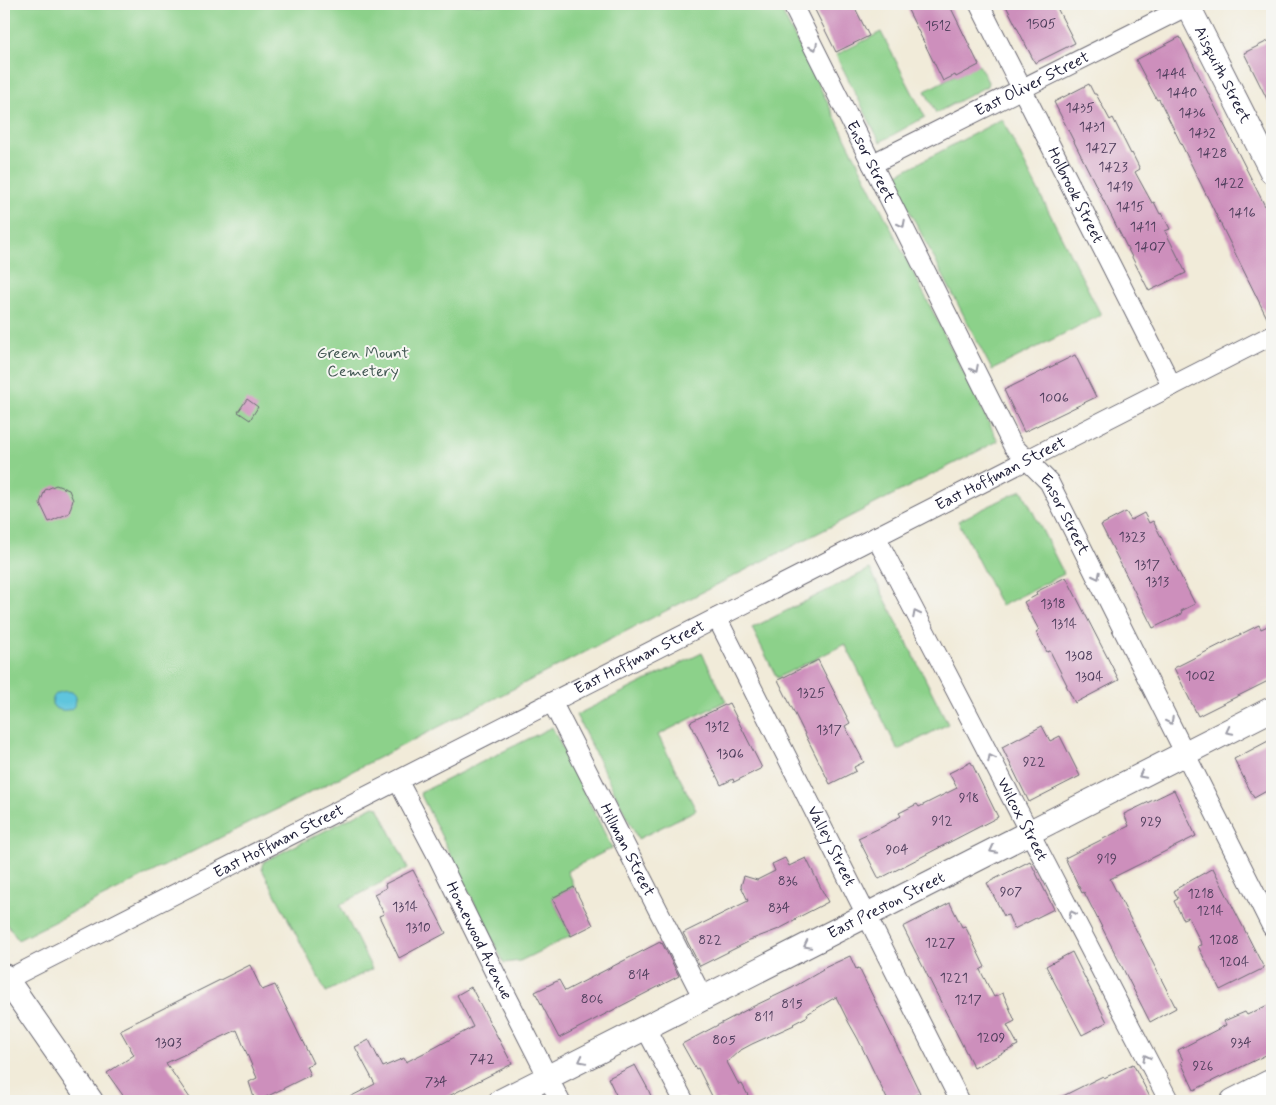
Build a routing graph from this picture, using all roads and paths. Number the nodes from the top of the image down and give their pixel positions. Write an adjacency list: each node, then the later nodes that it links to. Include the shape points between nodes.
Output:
1 (792, 4): 5 (street, Ensor Street, one-way to 5)
2 (979, 4): 4 (street, Holbrook Street)
3 (1188, 4): 4 (street, East Oliver Street); 6 (main road, Aisquith Street)
4 (1022, 89): 5 (street, East Oliver Street); 8 (street, Holbrook Street)
5 (872, 164): 9 (street, Ensor Street, one-way to 9, via 1013,446)
6 (1272, 172)
7 (1272, 335): 8 (street, East Hoffman Street)
8 (1172, 386): 9 (street, East Hoffman Street)
9 (1028, 460): 10 (street, East Hoffman Street); 14 (street, Ensor Street, one-way to 14, via 1049,482)
10 (876, 537): 11 (street, East Hoffman Street); 16 (street, Wilcox Street, one-way to 10)
11 (717, 618): 12 (street, East Hoffman Street); 17 (street, Valley Street)
12 (552, 702): 15 (street, East Hoffman Street); 20 (street, Hillman Street)
13 (1272, 709): 14 (main road, East Preston Street, one-way to 14)
14 (1185, 753): 16 (main road, East Preston Street, one-way to 16); 18 (street, Ensor Street)
15 (398, 781): 19 (street, East Hoffman Street); 22 (street, Homewood Avenue)
16 (1029, 832): 17 (main road, East Preston Street, one-way to 17); 29 (street, Wilcox Street, one-way to 16)
17 (866, 915): 20 (main road, East Preston Street, one-way to 20); 28 (street, Valley Street)
18 (1272, 927)
19 (5, 978): 24 (main road)
20 (703, 998): 21 (main road, East Preston Street)
21 (646, 1027): 22 (main road, East Preston Street, one-way to 22); 27 (street)
22 (548, 1077): 25 (main road, East Preston Street); 26 (street, Homewood Avenue)
23 (1272, 1081): 30 (main road)
24 (91, 1101)
25 (501, 1101)
26 (560, 1101)
27 (684, 1101)
28 (960, 1101)
29 (1169, 1101)
30 (1233, 1101)

